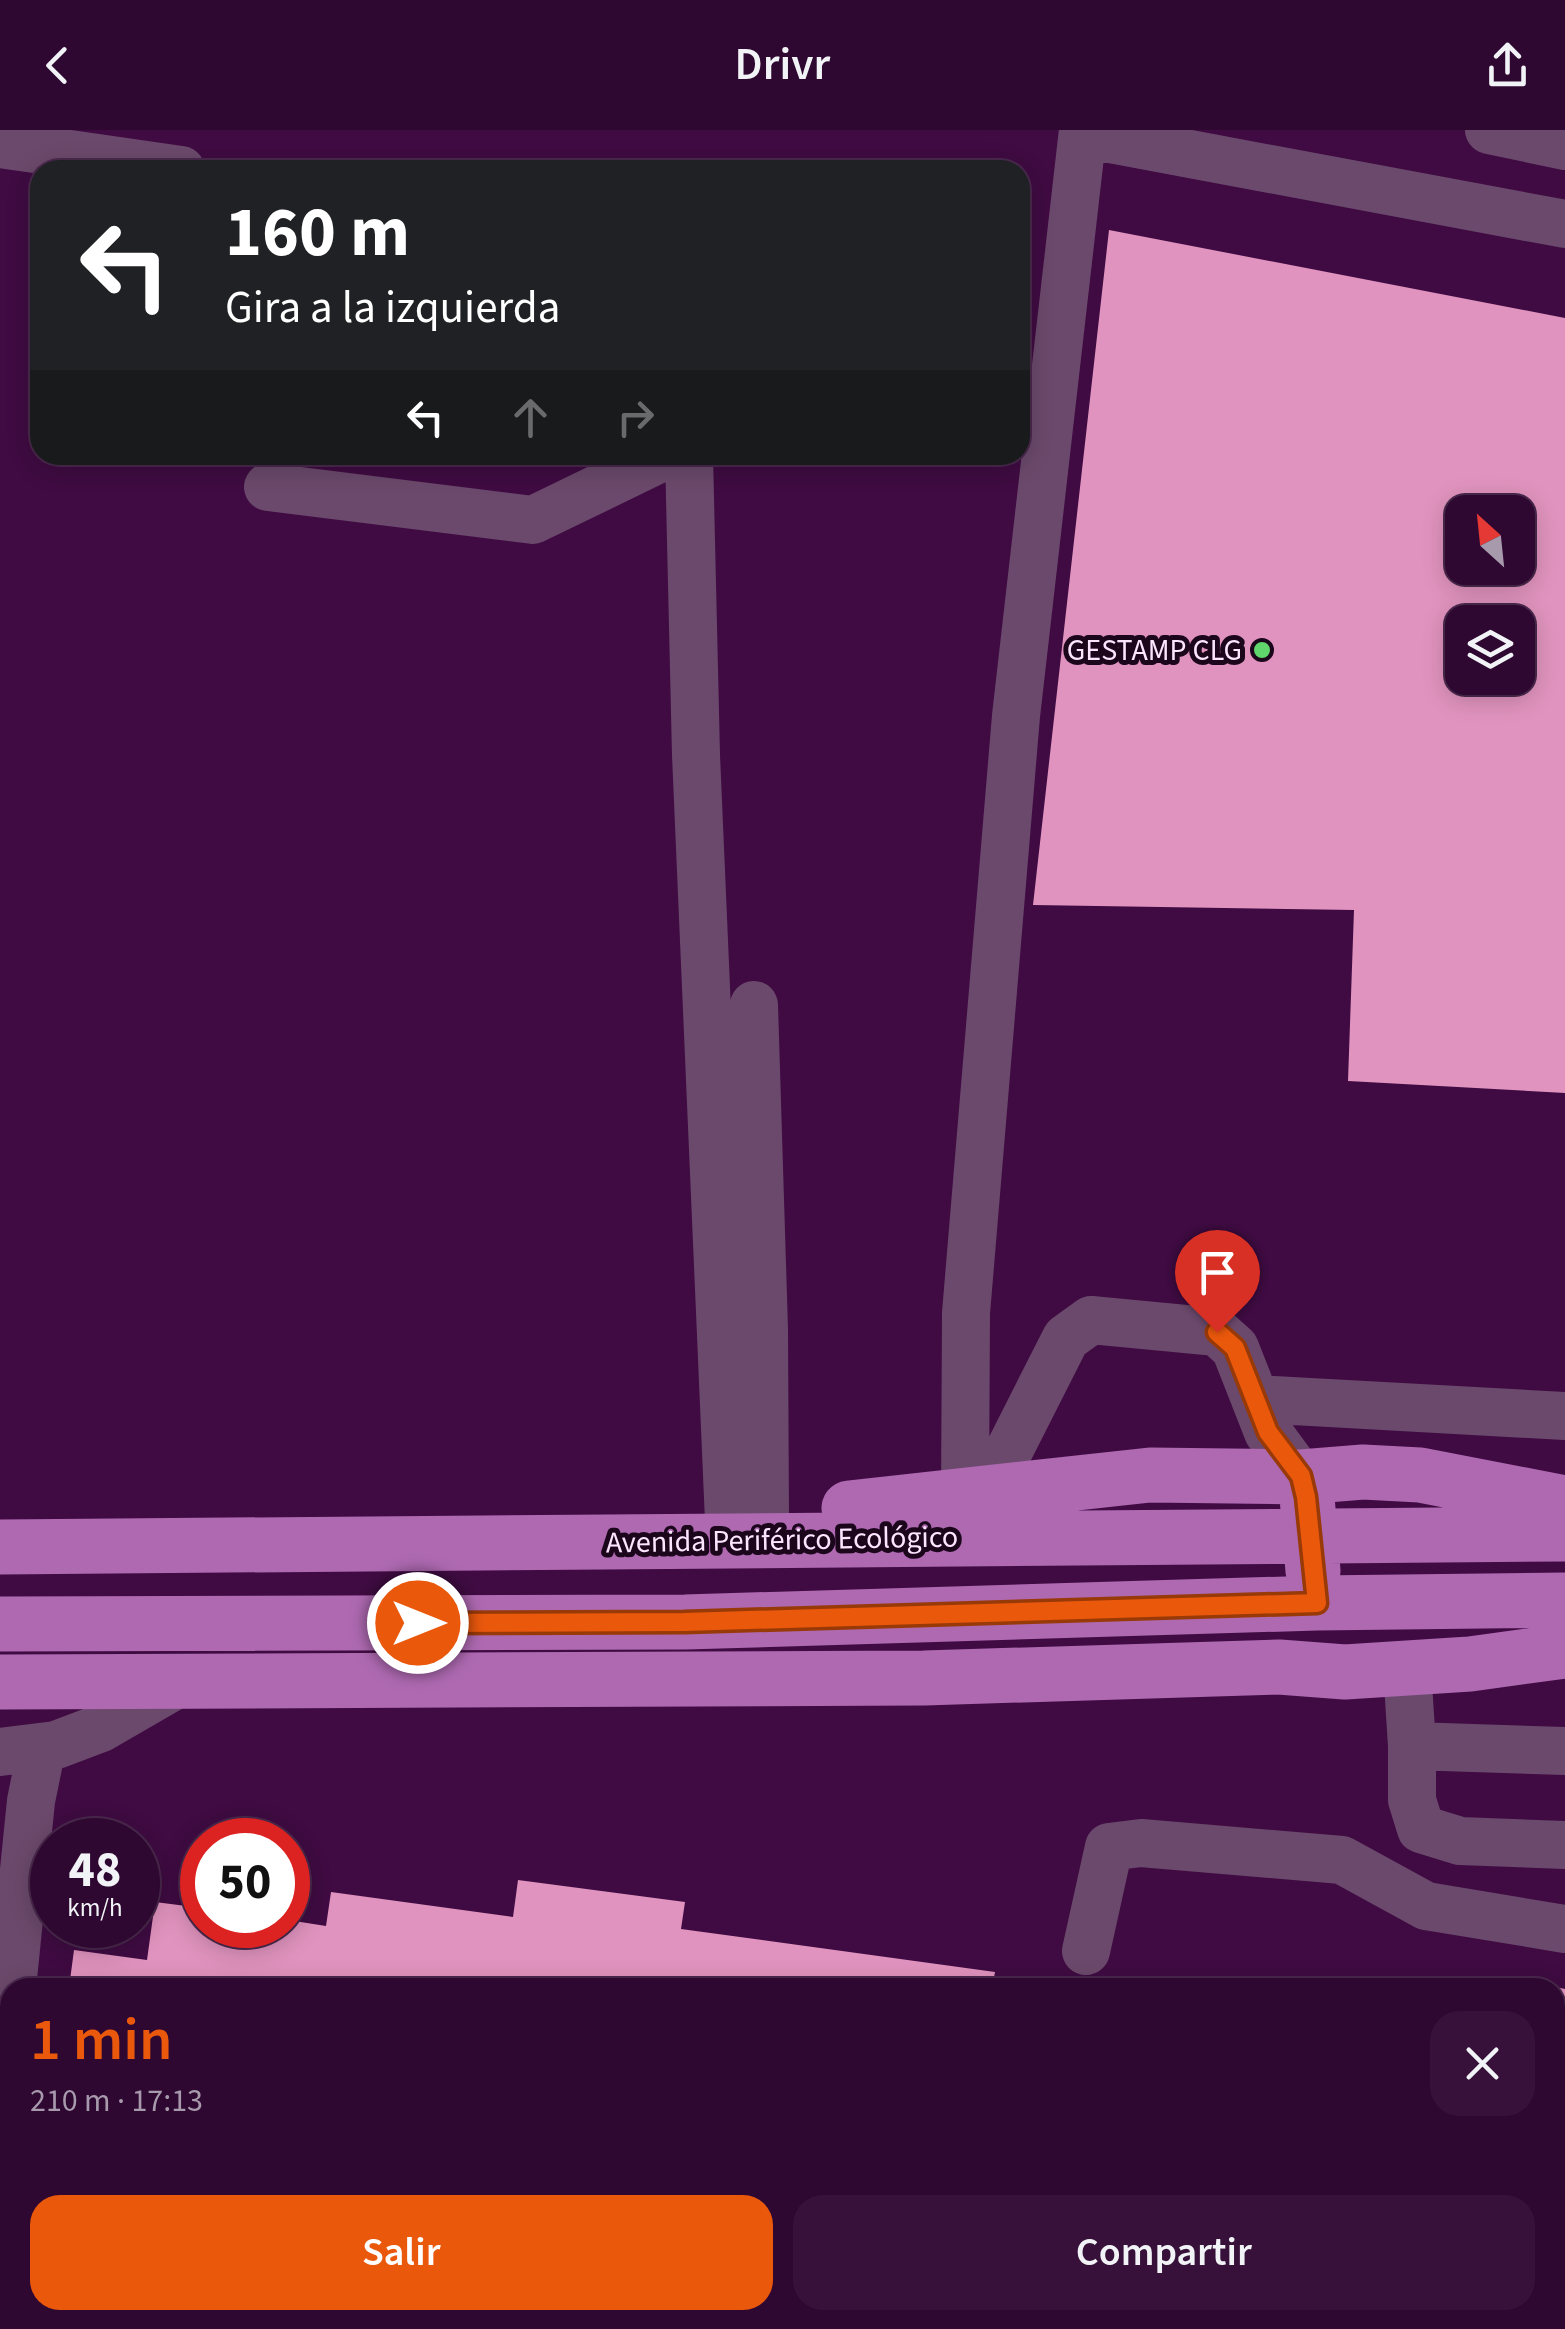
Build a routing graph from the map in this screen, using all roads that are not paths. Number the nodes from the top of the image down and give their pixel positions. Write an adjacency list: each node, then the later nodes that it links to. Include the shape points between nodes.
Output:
1 (1489, 130): 5 (street)
2 (1083, 132): 3 (street); 15 (street, via 1013,756 966,1313)
3 (1139, 136): 7 (street)
4 (0, 144): 6 (street)
5 (1565, 146)
6 (111, 160)
7 (1565, 224)
8 (646, 465): 10 (street, via 533,520)
9 (689, 465): 17 (street, via 696,755)
10 (268, 486)
11 (754, 1004): 17 (street, via 764,1329)
12 (1255, 1399): 13 (street); 14 (street, via 1268,1432); 15 (street, via 1235,1348 1217,1332 1091,1320 1066,1338)
13 (1565, 1416)
14 (1301, 1476): 15 (main road, via 1150,1475); 16 (main road, via 1420,1475); 18 (main road)
15 (977, 1494): 17 (main road)
16 (1565, 1503)
17 (747, 1519): 20 (main road)
18 (1309, 1534): 19 (main road, Avenida Periférico Ecológico); 20 (main road, Avenida Periférico Ecológico); 23 (main road)
19 (1565, 1534)
20 (532, 1542): 21 (main road, Avenida Periférico Ecológico)
21 (0, 1547)
22 (1565, 1600): 23 (main road)
23 (1317, 1603): 24 (main road); 27 (main road, via 1304,1637)
24 (684, 1622): 25 (main road); 29 (main road)
25 (0, 1624)
26 (1565, 1651): 28 (main road)
27 (1278, 1667): 28 (main road); 29 (main road)
28 (1408, 1668): 32 (street)
29 (924, 1678): 30 (main road)
30 (184, 1680): 31 (main road); 34 (street, via 101,1728)
31 (0, 1682)
32 (1412, 1746): 33 (street); 35 (street, via 1412,1800 1420,1829 1460,1841)
33 (1565, 1751)
34 (11, 1754): 38 (street, via 32,1801)
35 (1565, 1844)
36 (1565, 1929): 37 (street, via 1426,1906 1342,1860 1141,1843 1110,1847)
37 (1086, 1951)
38 (13, 1978)

